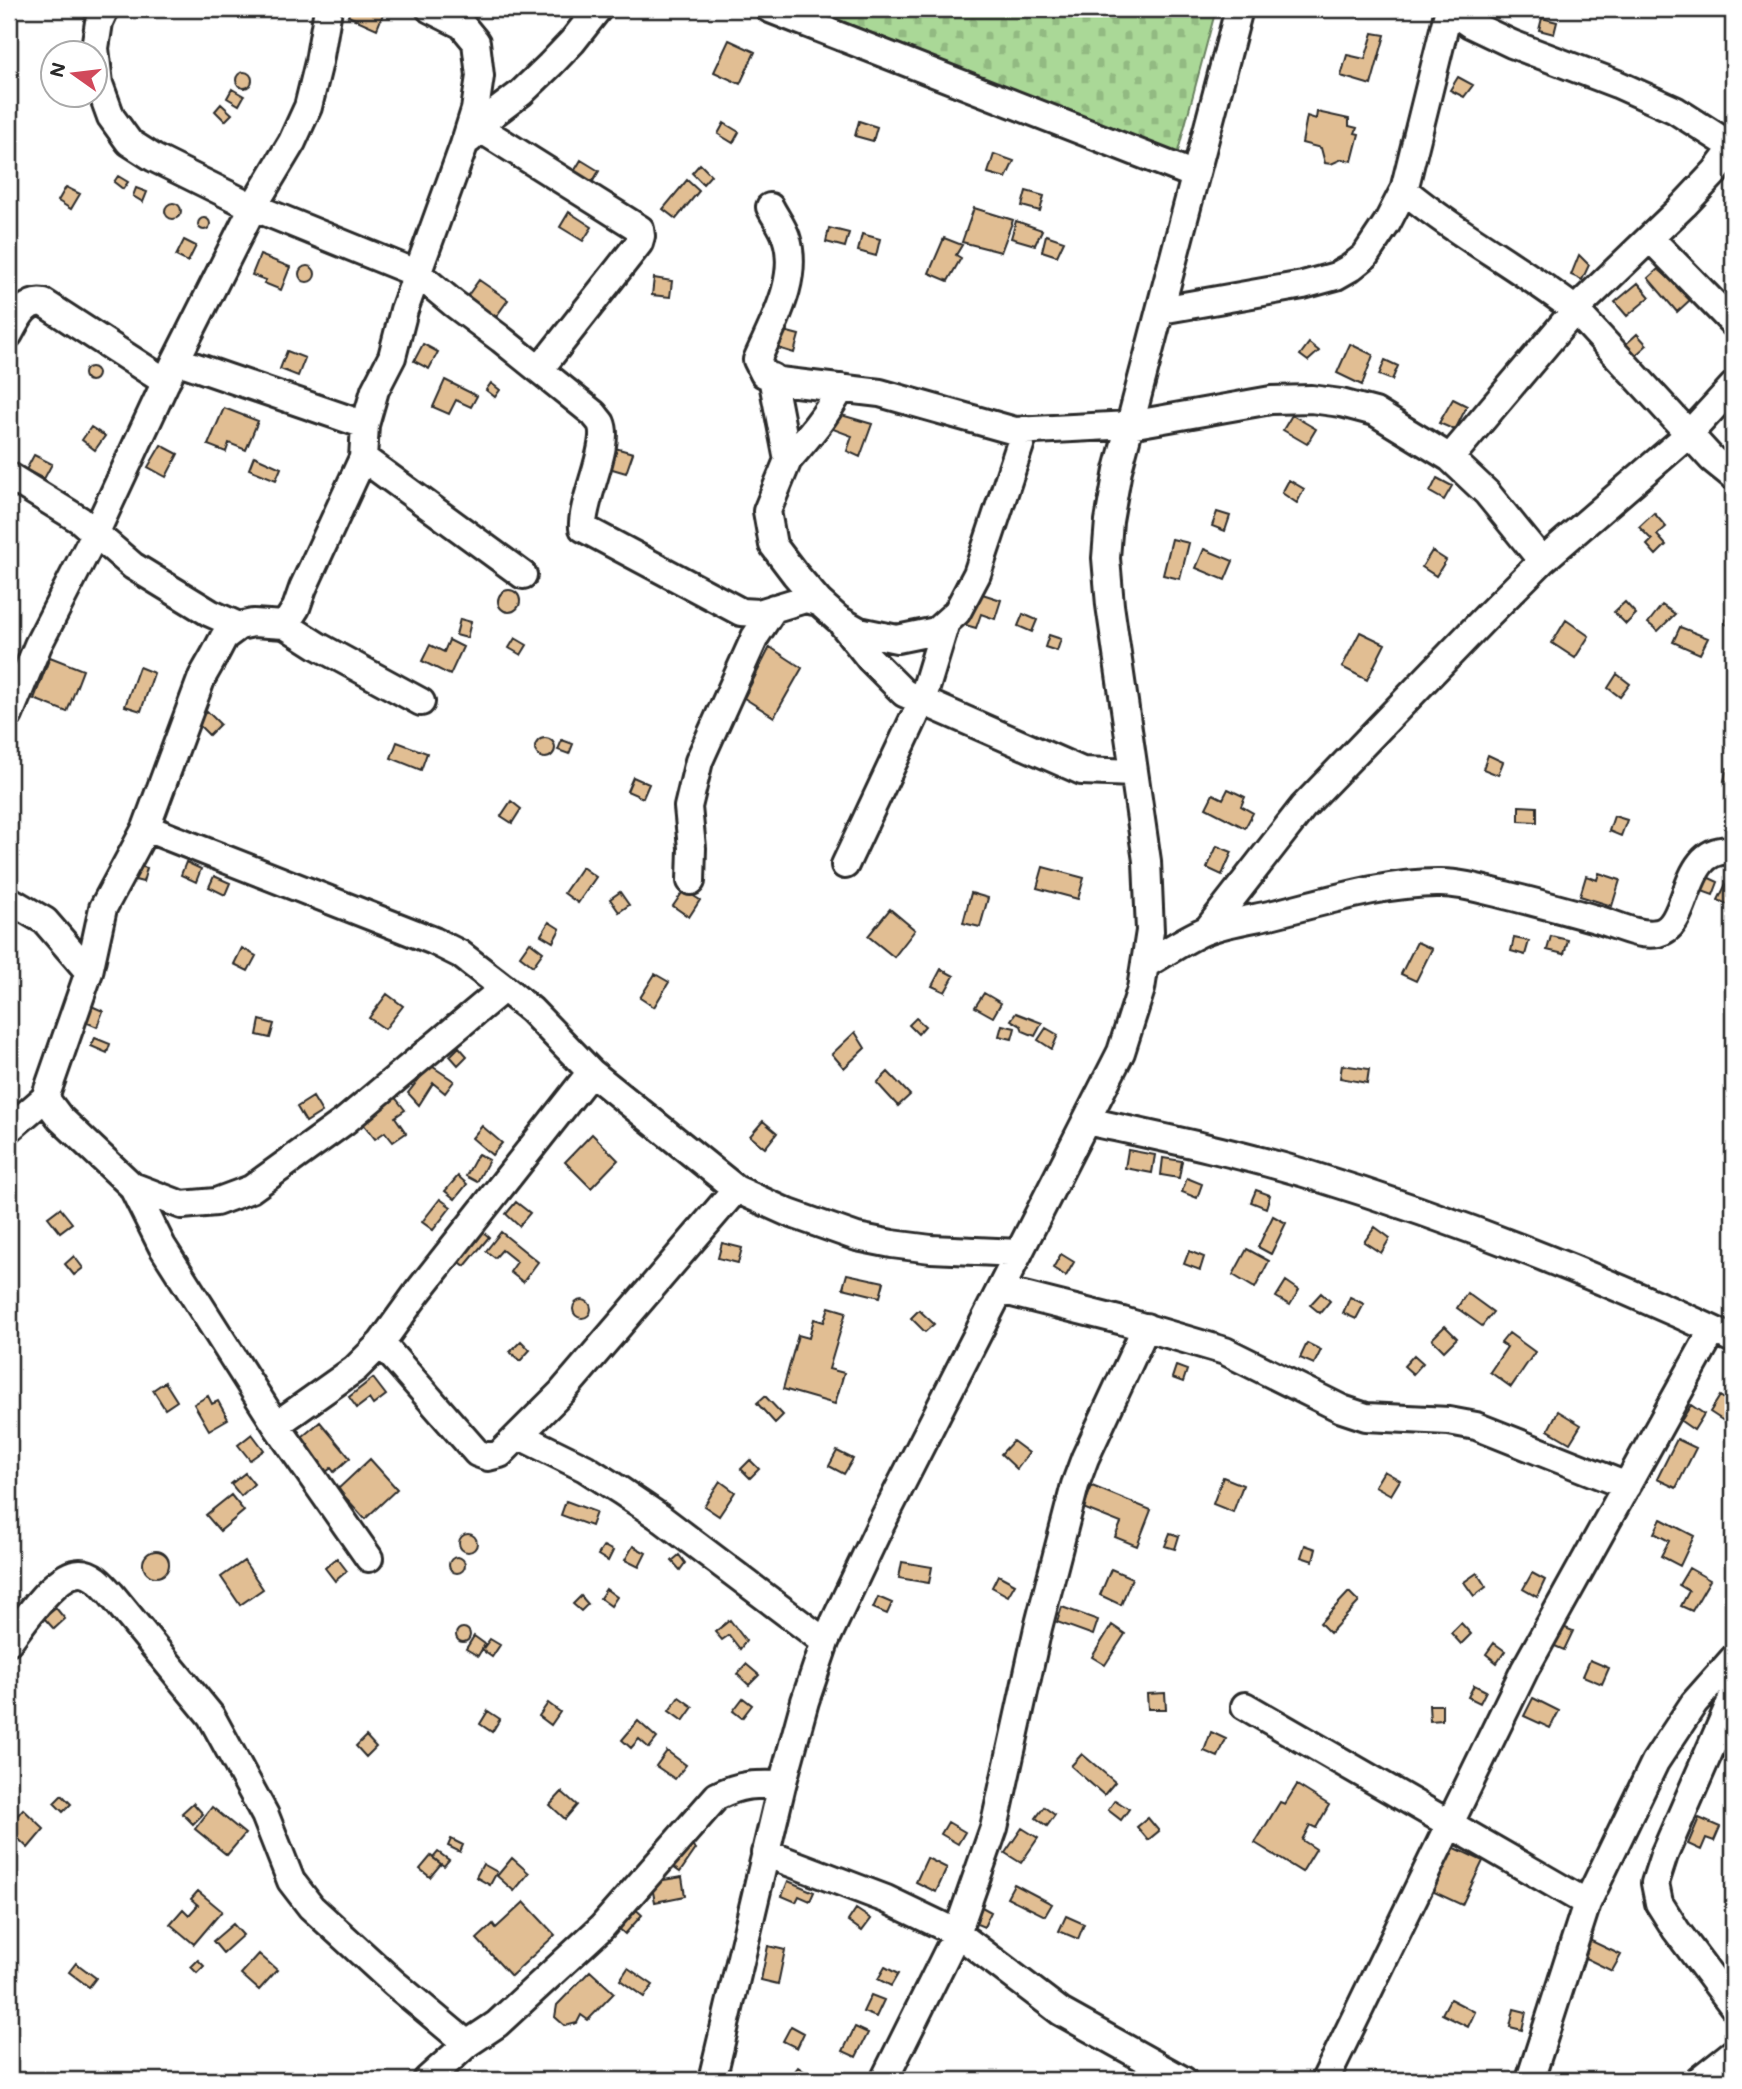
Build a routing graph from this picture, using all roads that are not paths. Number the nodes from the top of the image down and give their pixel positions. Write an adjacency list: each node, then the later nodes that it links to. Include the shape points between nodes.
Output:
1 (105, 9): 12 (street, via 95,48 99,85 111,117 129,142)
2 (328, 9): 12 (street, via 309,107)
3 (429, 9): 8 (street, via 461,25 476,42 480,76)
4 (597, 9): 8 (street, via 550,65)
5 (770, 9): 10 (street)
6 (1239, 9): 10 (street)
7 (1461, 13): 9 (street, via 1512,44 1675,110); 11 (street)
8 (472, 137): 15 (street); 20 (street, via 640,229 639,243)
9 (1733, 147): 14 (street, via 1715,172)
10 (1195, 175): 16 (street)
11 (1404, 190): 16 (street, via 1365,257 1336,275); 17 (street)
12 (253, 207): 15 (street); 21 (street)
13 (770, 207): 22 (street, via 786,237 790,266 782,304 757,360)
14 (1650, 238): 17 (street); 18 (street)
15 (418, 274): 20 (street); 25 (street)
16 (1161, 310): 26 (street)
17 (1575, 310): 28 (street); 30 (street)
18 (1733, 323)
19 (9, 334): 21 (street, via 29,304 36,301)
20 (540, 369): 37 (street, via 601,423 583,528 741,612)
21 (171, 371): 25 (street); 34 (street)
22 (772, 377): 24 (street); 31 (street)
23 (1733, 386): 28 (street)
24 (841, 388): 27 (street, via 880,393 1014,431); 31 (street, via 813,433)
25 (365, 425): 29 (street)
26 (1130, 425): 27 (street); 30 (street, via 1271,400 1341,402 1375,412); 47 (street, via 1118,470 1106,558)
27 (1025, 430): 39 (street, via 977,574 957,612)
28 (1689, 434): 33 (street); 35 (street)
29 (363, 458): 36 (street); 40 (street)
30 (1450, 458): 35 (street, via 1487,492)
31 (788, 460): 38 (street, via 767,511 773,545)
32 (9, 476): 34 (street)
33 (1733, 477)
34 (95, 534): 41 (street, via 133,566); 42 (street)
35 (1542, 561): 55 (street, via 1303,807)
36 (523, 575)
37 (775, 608): 38 (street, via 805,599); 51 (street, via 755,637 699,761 688,807)
38 (829, 611): 39 (street, via 859,631 897,639 936,631); 43 (street, via 904,693)
39 (946, 622): 43 (street)
40 (285, 625): 41 (street); 44 (street)
41 (239, 626): 48 (street, via 225,637 202,677)
42 (38, 645): 45 (street); 46 (street)
43 (922, 701): 47 (street, via 1082,771); 50 (street)
44 (421, 702)
45 (9, 715)
46 (9, 733)
47 (1134, 772): 56 (street, via 1147,861 1150,931)
48 (146, 828): 57 (street, via 103,908); 58 (street, via 434,941 460,954)
49 (1733, 851): 55 (street, via 1712,852 1703,861 1671,927 1660,933 1646,934 1444,883 1397,886)
50 (845, 864)
51 (691, 881)
52 (9, 886): 54 (street)
53 (9, 900): 54 (street)
54 (45, 920): 57 (street)
55 (1207, 930): 56 (street)
56 (1146, 964): 61 (street, via 1121,1052)
57 (89, 972): 60 (street)
58 (504, 988): 59 (street); 63 (street, via 345,1121 251,1189 216,1202 182,1205)
59 (591, 1072): 64 (street); 69 (street)
60 (45, 1098): 62 (street); 63 (street)
61 (1087, 1121): 65 (street); 68 (street, via 1302,1173 1417,1210 1563,1264)
62 (9, 1129)
63 (132, 1186): 70 (street, via 162,1246)
64 (736, 1189): 65 (street, via 857,1237 932,1249); 71 (street)
65 (1019, 1253): 66 (street)
66 (1000, 1290): 67 (street); 75 (street)
67 (1146, 1328): 72 (street, via 1225,1351 1366,1417 1476,1426); 83 (street, via 1075,1485 994,1828)
68 (1723, 1334): 72 (street)
69 (381, 1343): 70 (street, via 355,1369); 71 (street, via 477,1453 488,1457 500,1454)
70 (276, 1425): 73 (street)
71 (520, 1436): 75 (street, via 585,1468 658,1516)
72 (1627, 1486): 80 (street, via 1525,1669)
73 (369, 1558)
74 (9, 1641): 85 (street, via 53,1587 80,1573 95,1578 211,1716 265,1815 291,1881 312,1907 394,1983)
75 (825, 1643): 79 (street)
76 (1733, 1659): 82 (street, via 1694,1703 1655,1762)
77 (1733, 1697): 84 (street, via 1655,1883 1659,1903 1676,1930)
78 (1245, 1706): 80 (street)
79 (782, 1785): 81 (street); 85 (street, via 752,1784 717,1797 602,1927 497,2024)
80 (1451, 1824): 82 (street); 91 (street)
81 (765, 1853): 83 (street, via 886,1899); 88 (street)
82 (1587, 1903): 92 (street)
83 (957, 1933): 89 (street); 90 (street, via 1062,2012)
84 (1733, 2006)
85 (467, 2044): 87 (street)
86 (1733, 2053): 93 (street)
87 (427, 2080)
88 (712, 2080)
89 (884, 2080)
90 (1183, 2080)
91 (1325, 2080)
92 (1530, 2080)
93 (1699, 2080)

